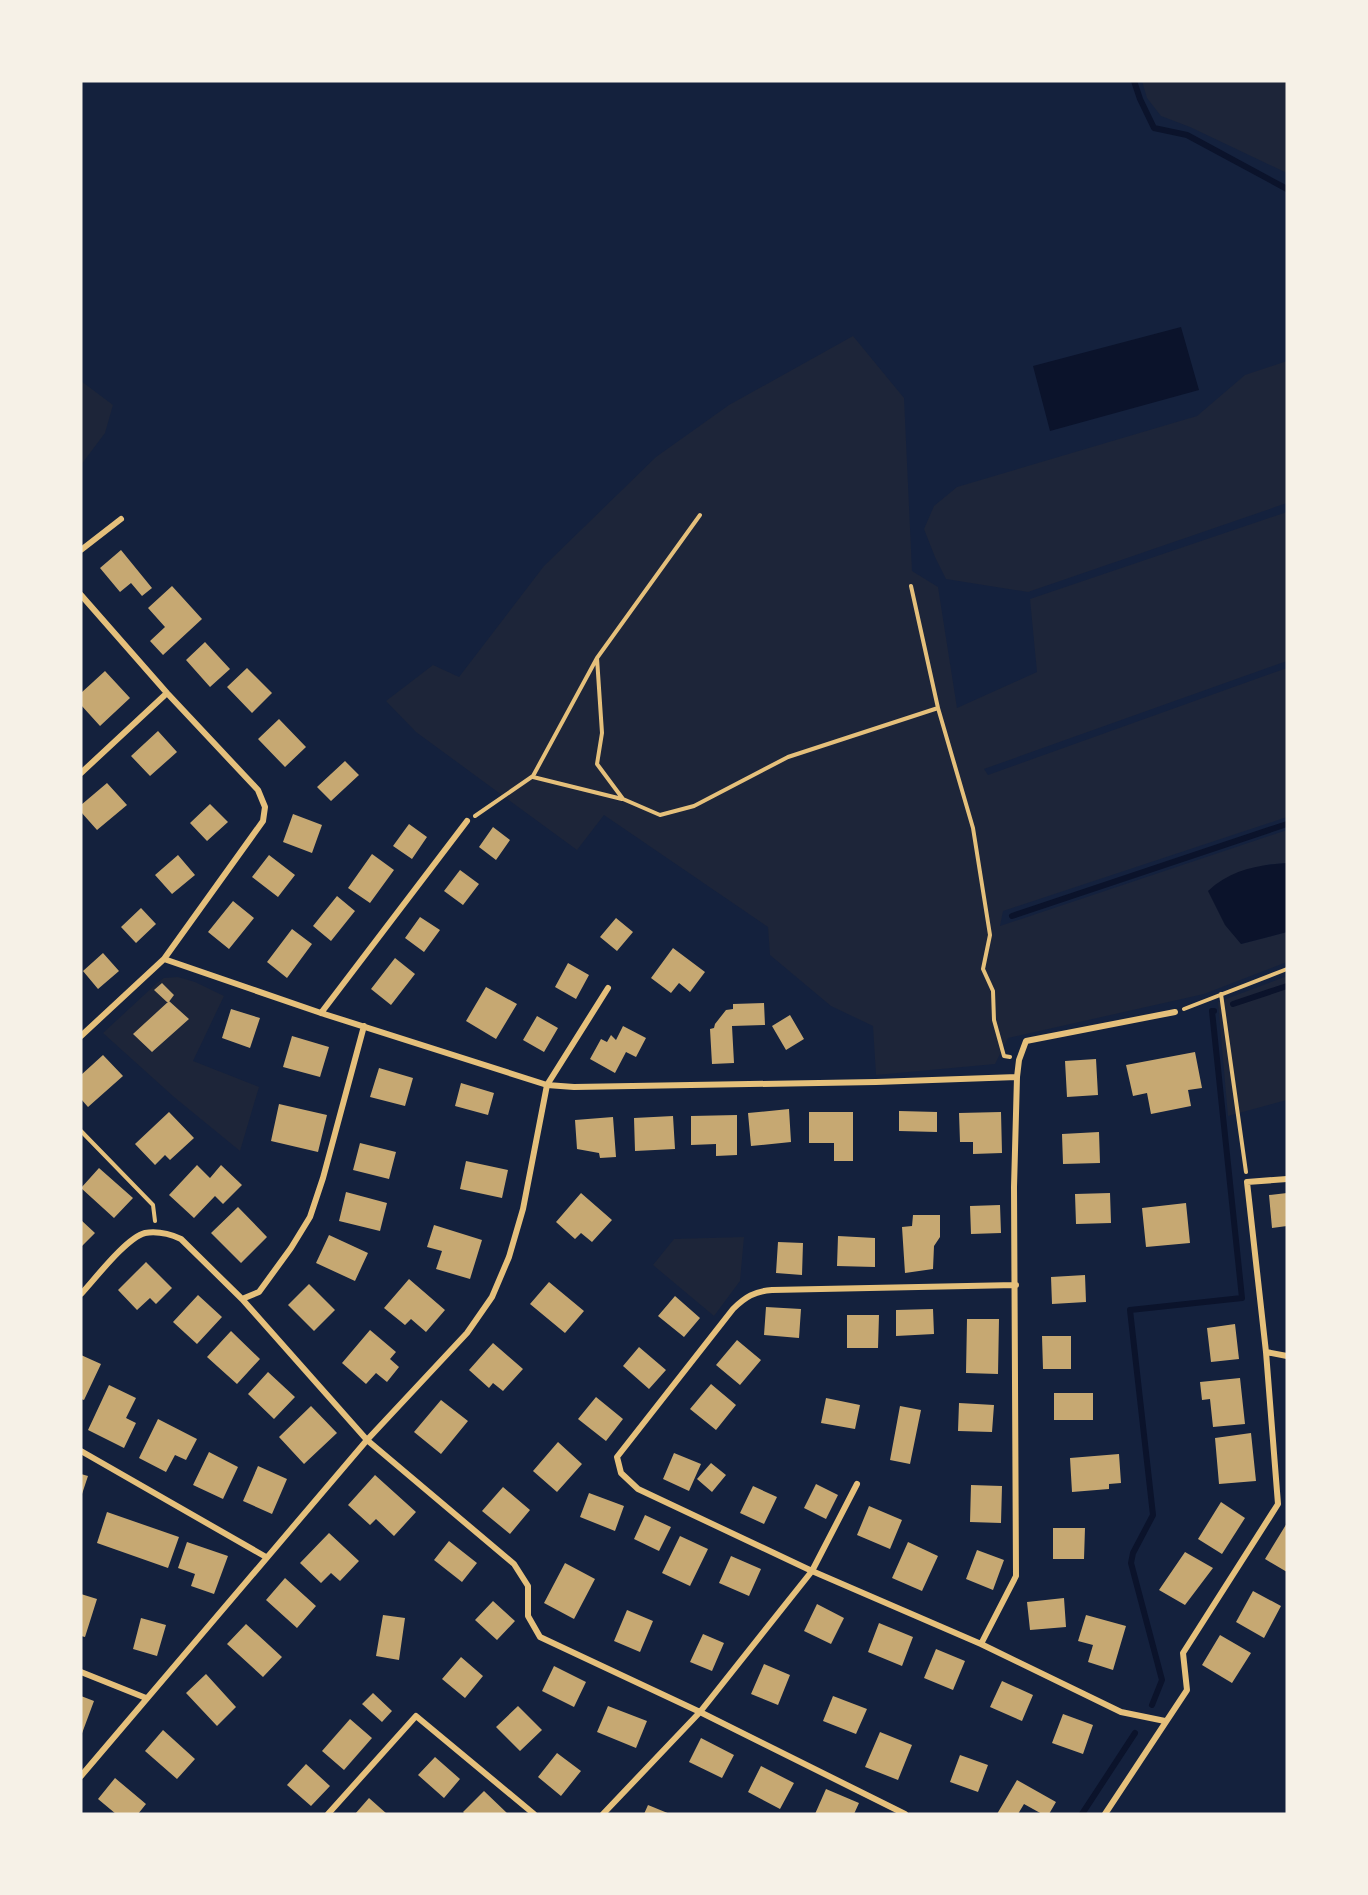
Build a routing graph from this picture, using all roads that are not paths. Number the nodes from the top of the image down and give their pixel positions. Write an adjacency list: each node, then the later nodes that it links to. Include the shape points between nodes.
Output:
1 (121, 519): 2 (street)
2 (81, 550)
3 (81, 595): 4 (street)
4 (167, 693): 5 (street); 7 (street, via 258,790 265,807 263,821)
5 (81, 773)
6 (467, 821): 10 (street)
7 (164, 958): 10 (street); 12 (street)
8 (608, 988): 14 (street)
9 (1175, 1012): 13 (street, via 1026,1041)
10 (321, 1013): 11 (street)
11 (363, 1026): 14 (street); 18 (street, via 310,1217 260,1292)
12 (81, 1036)
13 (1017, 1077): 14 (street); 16 (street)
14 (547, 1085): 21 (street, via 523,1209 492,1297 467,1333)
15 (1287, 1179): 19 (street, via 1247,1182)
16 (1016, 1285): 25 (street, via 772,1290 745,1297 617,1457 621,1473 638,1489); 26 (street, via 1016,1576)
17 (81, 1294): 18 (street, via 131,1240 145,1233 157,1233 181,1239)
18 (242, 1299): 21 (street)
19 (1266, 1352): 20 (street); 30 (street, via 1278,1504 1183,1653 1187,1690)
20 (1287, 1356)
21 (367, 1440): 24 (street); 29 (street, via 514,1564 528,1586 528,1616 540,1637)
22 (81, 1451): 24 (street)
23 (857, 1484): 25 (street)
24 (266, 1557): 28 (street)
25 (812, 1571): 26 (street); 29 (street)
26 (981, 1644): 30 (street, via 1121,1712)
27 (81, 1672): 28 (street)
28 (146, 1698): 31 (street)
29 (700, 1712): 34 (street); 35 (street)
30 (1165, 1721): 36 (street)
31 (81, 1776)
32 (328, 1814): 33 (street, via 416,1716)
33 (534, 1814)
34 (603, 1814)
35 (904, 1814)
36 (1105, 1814)

